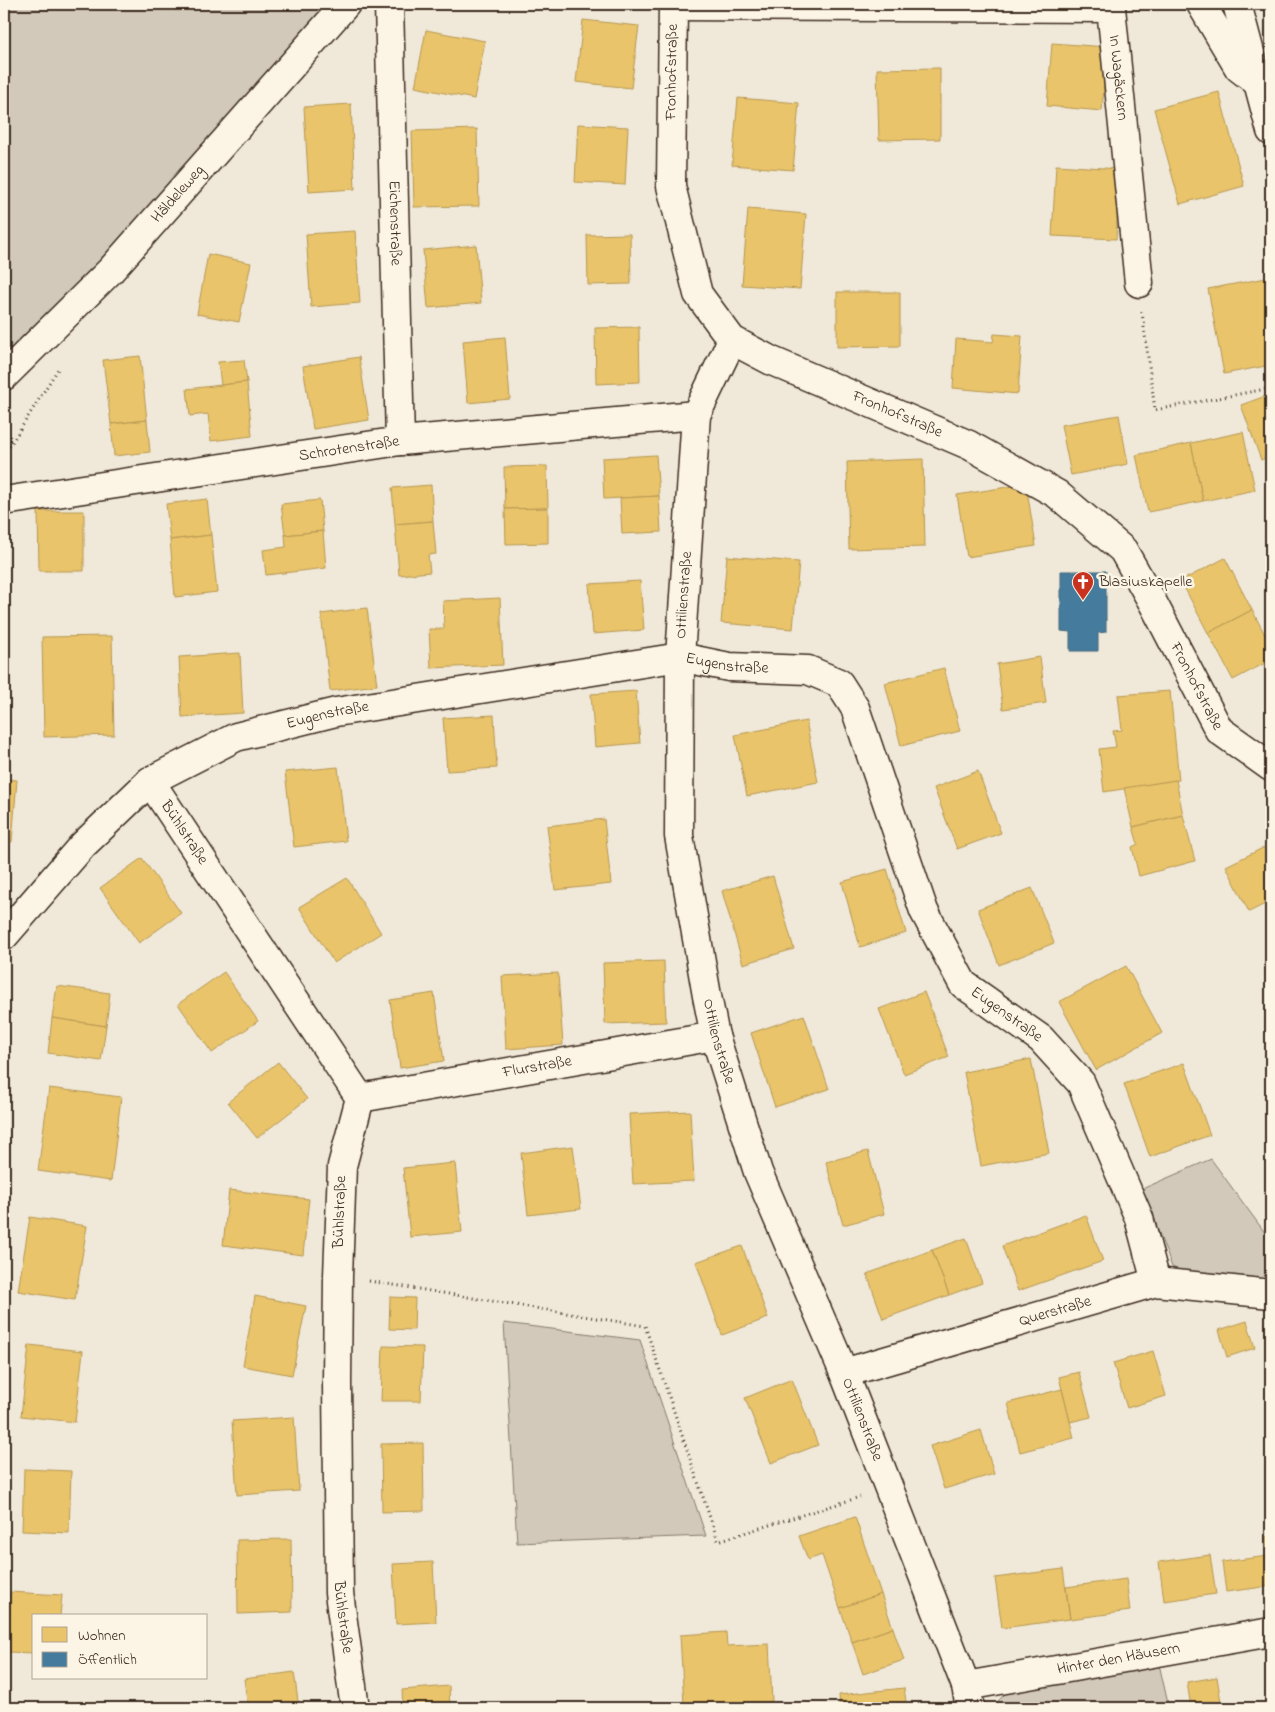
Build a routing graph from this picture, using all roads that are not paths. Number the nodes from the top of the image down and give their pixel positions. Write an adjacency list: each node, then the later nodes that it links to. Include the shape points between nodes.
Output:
1 (346, 4): 10 (street, Häldeleweg, via 111,270)
2 (389, 4): 12 (street, Eichenstraße)
3 (1201, 4): 6 (street, via 1239,68)
4 (1237, 4): 6 (street)
5 (673, 5): 8 (street, In Wagäckern, via 1111,8); 9 (street, Fronhofstraße, via 671,186 698,294)
6 (1266, 83): 7 (street)
7 (1271, 131)
8 (1138, 283)
9 (732, 340): 11 (street, Ottilienstraße); 15 (street, Fronhofstraße, via 772,361 969,445 1057,494 1123,550 1219,730)
10 (4, 376)
11 (696, 415): 12 (street, Schrotenstraße); 14 (street, Ottilienstraße)
12 (400, 441): 13 (street, Schrotenstraße)
13 (4, 501)
14 (680, 657): 16 (street, Eugenstraße, via 336,712 236,737); 18 (street, Ottilienstraße, via 679,836); 20 (street, Eugenstraße, via 729,666 808,670 839,684 855,708 924,910 963,984 1041,1039 1081,1083 1139,1218)
15 (1271, 768)
16 (150, 781): 17 (street, Eugenstraße, via 82,846); 19 (street, Bühlstraße)
17 (4, 936)
18 (715, 1036): 19 (street, Flurstraße); 22 (street, Ottilienstraße, via 758,1172)
19 (360, 1098): 25 (street, Bühlstraße, via 342,1166 336,1382 339,1592)
20 (1156, 1282): 21 (street, Querstraße); 22 (street, Querstraße)
21 (1271, 1294)
22 (844, 1373): 24 (street, Ottilienstraße)
23 (1271, 1632): 24 (street, Hinter den Häusern)
24 (968, 1697)
25 (355, 1708)

